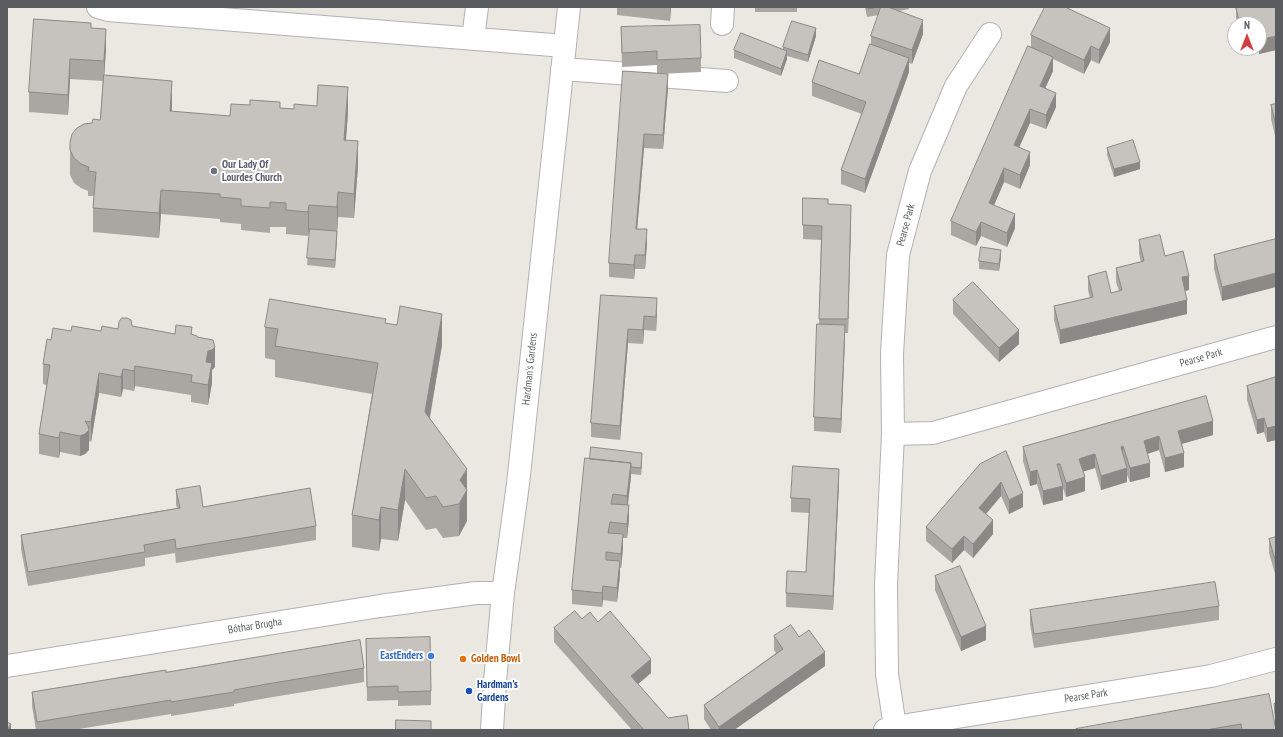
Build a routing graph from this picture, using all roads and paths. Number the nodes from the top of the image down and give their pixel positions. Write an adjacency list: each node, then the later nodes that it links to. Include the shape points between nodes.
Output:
1 (98, 7): 5 (street, via 108,10)
2 (477, 7): 5 (street)
3 (569, 7): 6 (street, Hardman's Gardens)
4 (990, 34): 10 (street, Pearse Park, via 956,86 920,171 898,255 892,354)
5 (473, 38): 6 (street)
6 (565, 46): 7 (street, Hardman's Gardens)
7 (562, 69): 8 (street); 11 (street, Hardman's Gardens, via 519,476)
8 (727, 80)
9 (1276, 336): 10 (street, Pearse Park, via 933,433)
10 (893, 434): 14 (street, Pearse Park, via 886,584)
11 (503, 593): 13 (street, Bóthar Brugha, via 476,593 380,606); 15 (street, Hardman's Gardens)
12 (1276, 659): 14 (street, Pearse Park, via 1211,676)
13 (7, 666)
14 (890, 728)
15 (492, 730)

